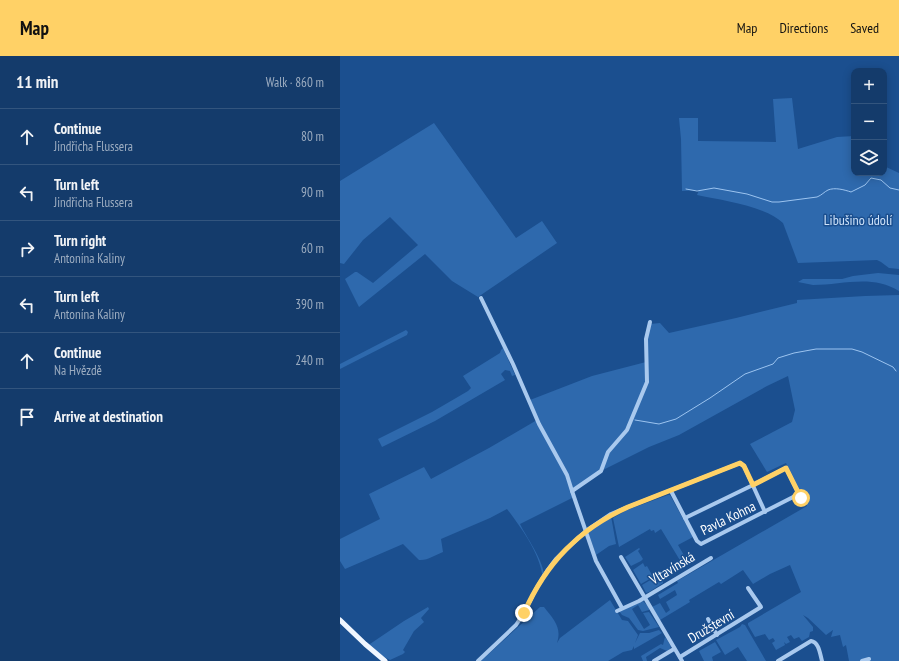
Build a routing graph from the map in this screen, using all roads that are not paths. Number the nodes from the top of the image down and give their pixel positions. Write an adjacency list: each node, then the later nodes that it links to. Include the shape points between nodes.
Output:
1 (481, 298): 4 (street, via 539,424 567,475)
2 (650, 322): 4 (street, via 646,339 647,382 627,430 608,452 601,471)
3 (753, 485): 5 (street, via 740,463); 6 (street); 6 (street, Pavla Kohna, via 786,466 800,496); 7 (street)
4 (572, 491): 8 (street)
5 (671, 491): 7 (street, Pavla Kohna); 8 (street, via 612,514)
6 (765, 512): 7 (street, Pavla Kohna, via 701,544)
7 (684, 518)
8 (586, 531): 13 (street, via 598,566); 23 (street, via 547,571 516,625)
9 (621, 557): 12 (street, Vltavínská)
10 (711, 558): 12 (street, Vltavínská)
11 (748, 588): 17 (street, Družstevní, via 761,607)
12 (644, 598): 13 (street); 18 (street, Vltavínská)
13 (622, 608): 14 (street)
14 (617, 611)
15 (708, 619): 17 (street)
16 (340, 620): 22 (main road)
17 (718, 634): 20 (street, Družstevní)
18 (674, 649): 19 (street, Družstevní); 20 (street, Družstevní)
19 (662, 656): 24 (street, Družstevní); 25 (street)
20 (681, 659)
21 (869, 659): 28 (street)
22 (385, 661)
23 (478, 661)
24 (654, 661)
25 (665, 661)
26 (778, 661): 27 (street, via 811,641 815,642)
27 (822, 661)
28 (862, 661)

